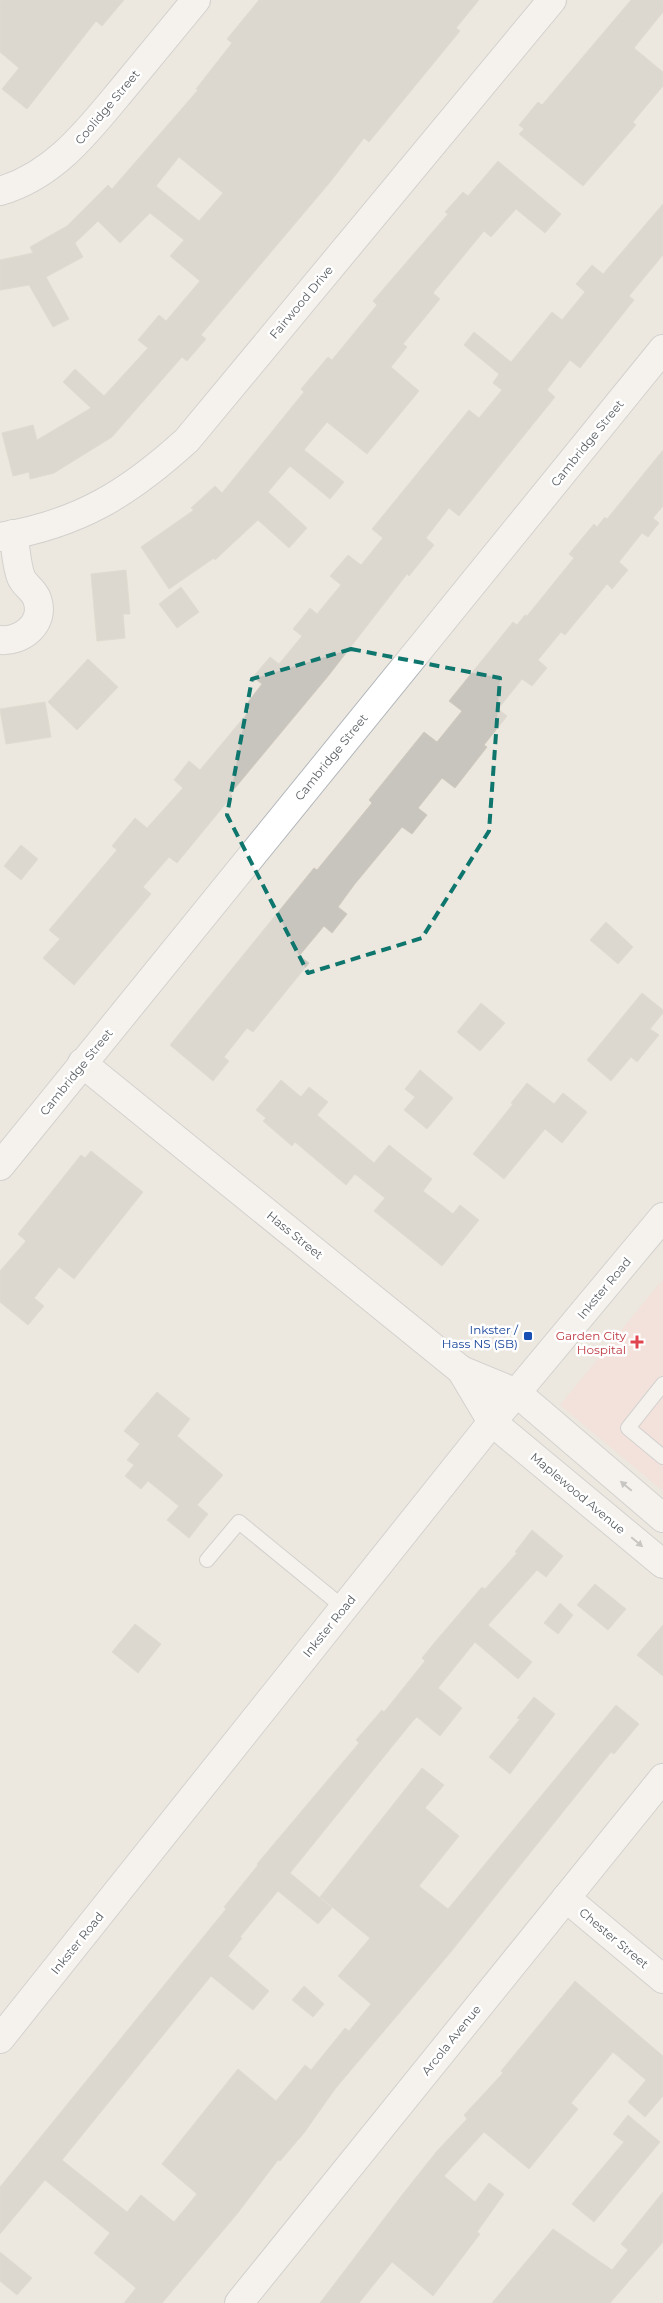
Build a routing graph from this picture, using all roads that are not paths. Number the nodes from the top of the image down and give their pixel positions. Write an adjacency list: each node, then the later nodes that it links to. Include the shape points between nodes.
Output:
1 (196, 0): 3 (street, Coolidge Street, via 69,152 42,172 13,188)
2 (552, 0): 5 (street, Fairwood Drive, via 187,440 150,473 98,507 61,522)
3 (0, 191)
4 (663, 350): 7 (street, Cambridge Street)
5 (7, 536): 6 (street, via 21,578 38,599 39,611 36,621 23,636 11,641)
6 (0, 640)
7 (82, 1063): 8 (street, Cambridge Street); 10 (street, Hass Street)
8 (0, 1166)
9 (663, 1217): 12 (street, Inkster Road)
10 (461, 1370): 12 (street); 13 (street, Hass Street)
11 (663, 1384): 14 (lane, via 628,1428)
12 (517, 1393): 13 (street, Inkster Road); 15 (street, one-way to 12)
13 (492, 1422): 17 (street, Maplewood Avenue, one-way to 17); 18 (street, Inkster Road)
14 (663, 1457)
15 (663, 1518)
16 (207, 1560): 18 (lane, via 239,1522)
17 (663, 1564)
18 (344, 1608): 22 (street, Inkster Road)
19 (663, 1778): 20 (street, Arcola Avenue)
20 (566, 1898): 21 (street, Chester Street); 23 (street, Arcola Avenue)
21 (663, 1979)
22 (0, 2039)
23 (239, 2303)

